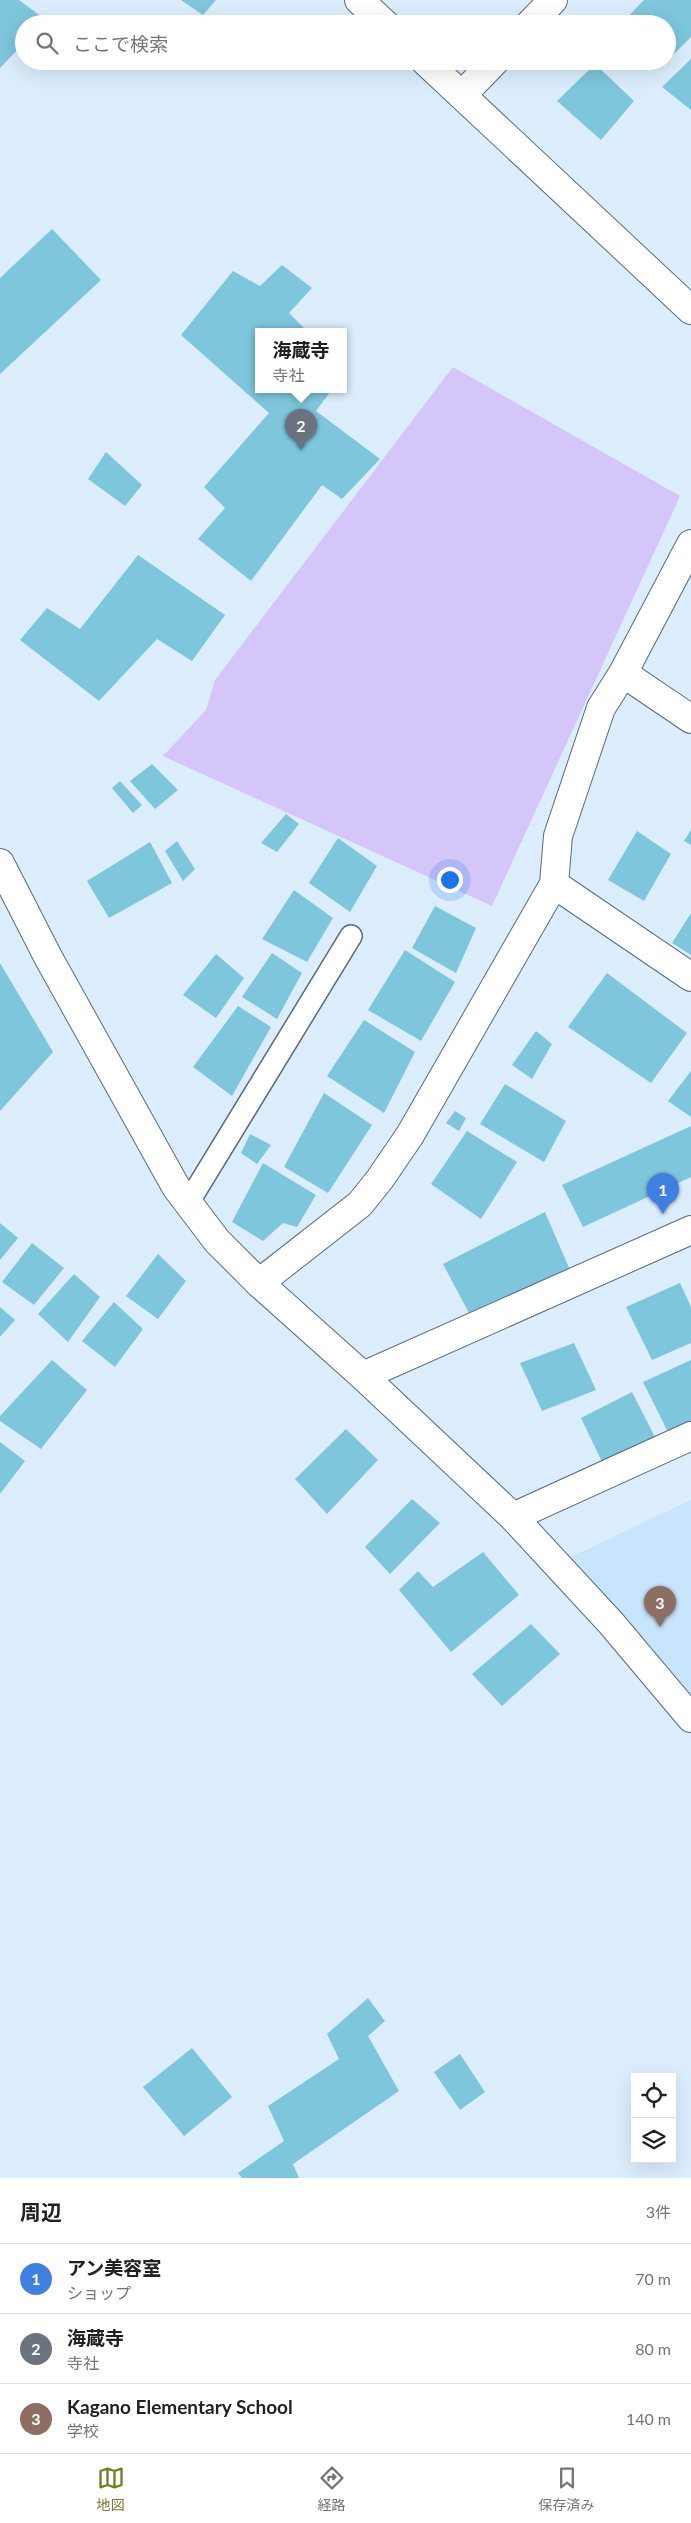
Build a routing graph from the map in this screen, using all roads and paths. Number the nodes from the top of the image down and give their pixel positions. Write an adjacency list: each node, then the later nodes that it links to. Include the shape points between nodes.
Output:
1 (359, 0): 3 (street)
2 (553, 0): 4 (street)
3 (375, 15)
4 (539, 15)
5 (435, 70): 7 (street)
6 (487, 70): 7 (street)
7 (462, 96): 8 (street)
8 (691, 310)
9 (691, 544): 10 (street)
10 (623, 673): 11 (street); 13 (street, via 601,708 574,783 558,836)
11 (691, 719)
12 (0, 863): 16 (street, via 126,1100)
13 (554, 884): 15 (street); 18 (street, via 410,1134 380,1179 360,1204)
14 (351, 936): 16 (lane)
15 (691, 977)
16 (188, 1203): 18 (street, via 217,1241)
17 (691, 1230): 19 (street)
18 (259, 1283): 19 (street)
19 (363, 1376): 21 (street)
20 (691, 1436): 21 (street)
21 (513, 1517): 22 (street)
22 (691, 1718)

